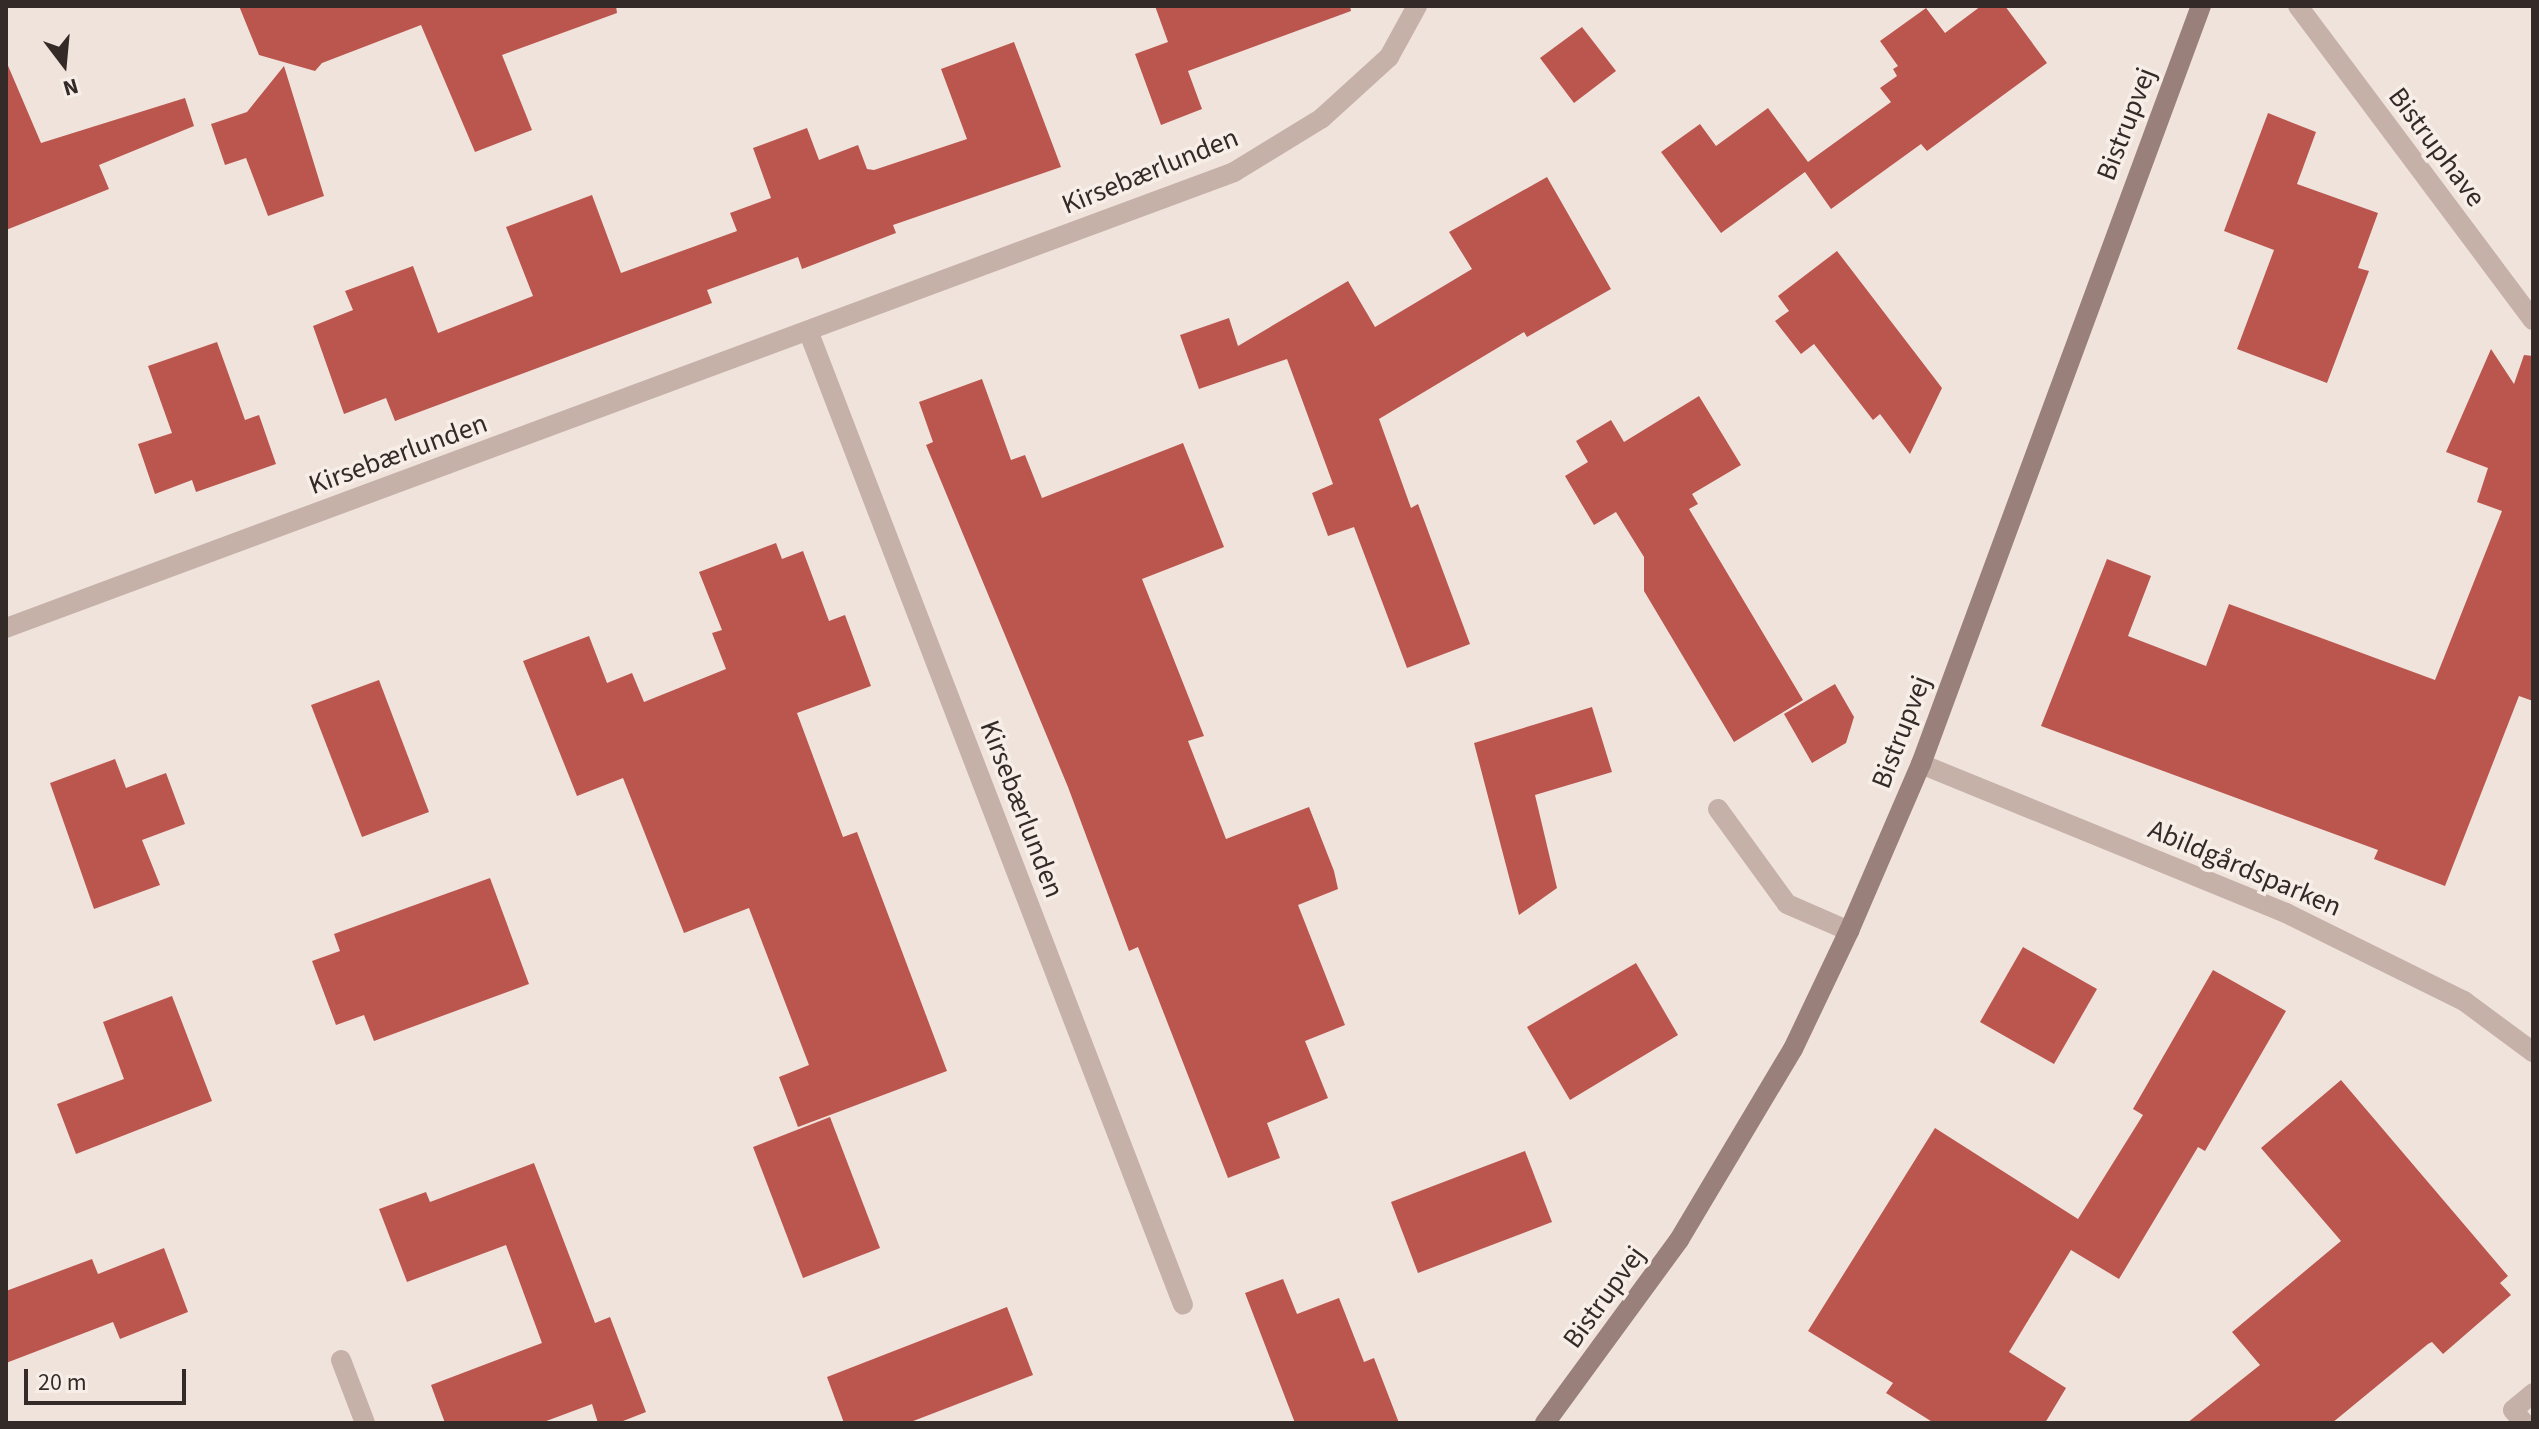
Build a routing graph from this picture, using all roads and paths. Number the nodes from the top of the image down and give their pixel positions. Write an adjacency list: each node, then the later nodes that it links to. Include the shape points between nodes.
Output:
1 (1417, 6): 5 (street, Kirsebærlunden, via 1389,57 1322,118 1234,172)
2 (2201, 6): 7 (main road, Bistrupvej)
3 (2298, 6): 4 (street, Bistruphave)
4 (2533, 320)
5 (809, 333): 6 (street, Kirsebærlunden); 11 (street, Kirsebærlunden)
6 (6, 628)
7 (1921, 764): 9 (main road, Bistrupvej); 10 (street, Abildgårdsparken, via 2286,913 2464,1001)
8 (1718, 809): 9 (street, via 1787,904)
9 (1849, 931): 15 (main road, Bistrupvej, via 1793,1049 1679,1240)
10 (2533, 1052)
11 (1183, 1305)
12 (341, 1360): 14 (street)
13 (2533, 1393): 16 (street, via 2513,1410)
14 (365, 1423)
15 (1545, 1423)
16 (2524, 1423)

